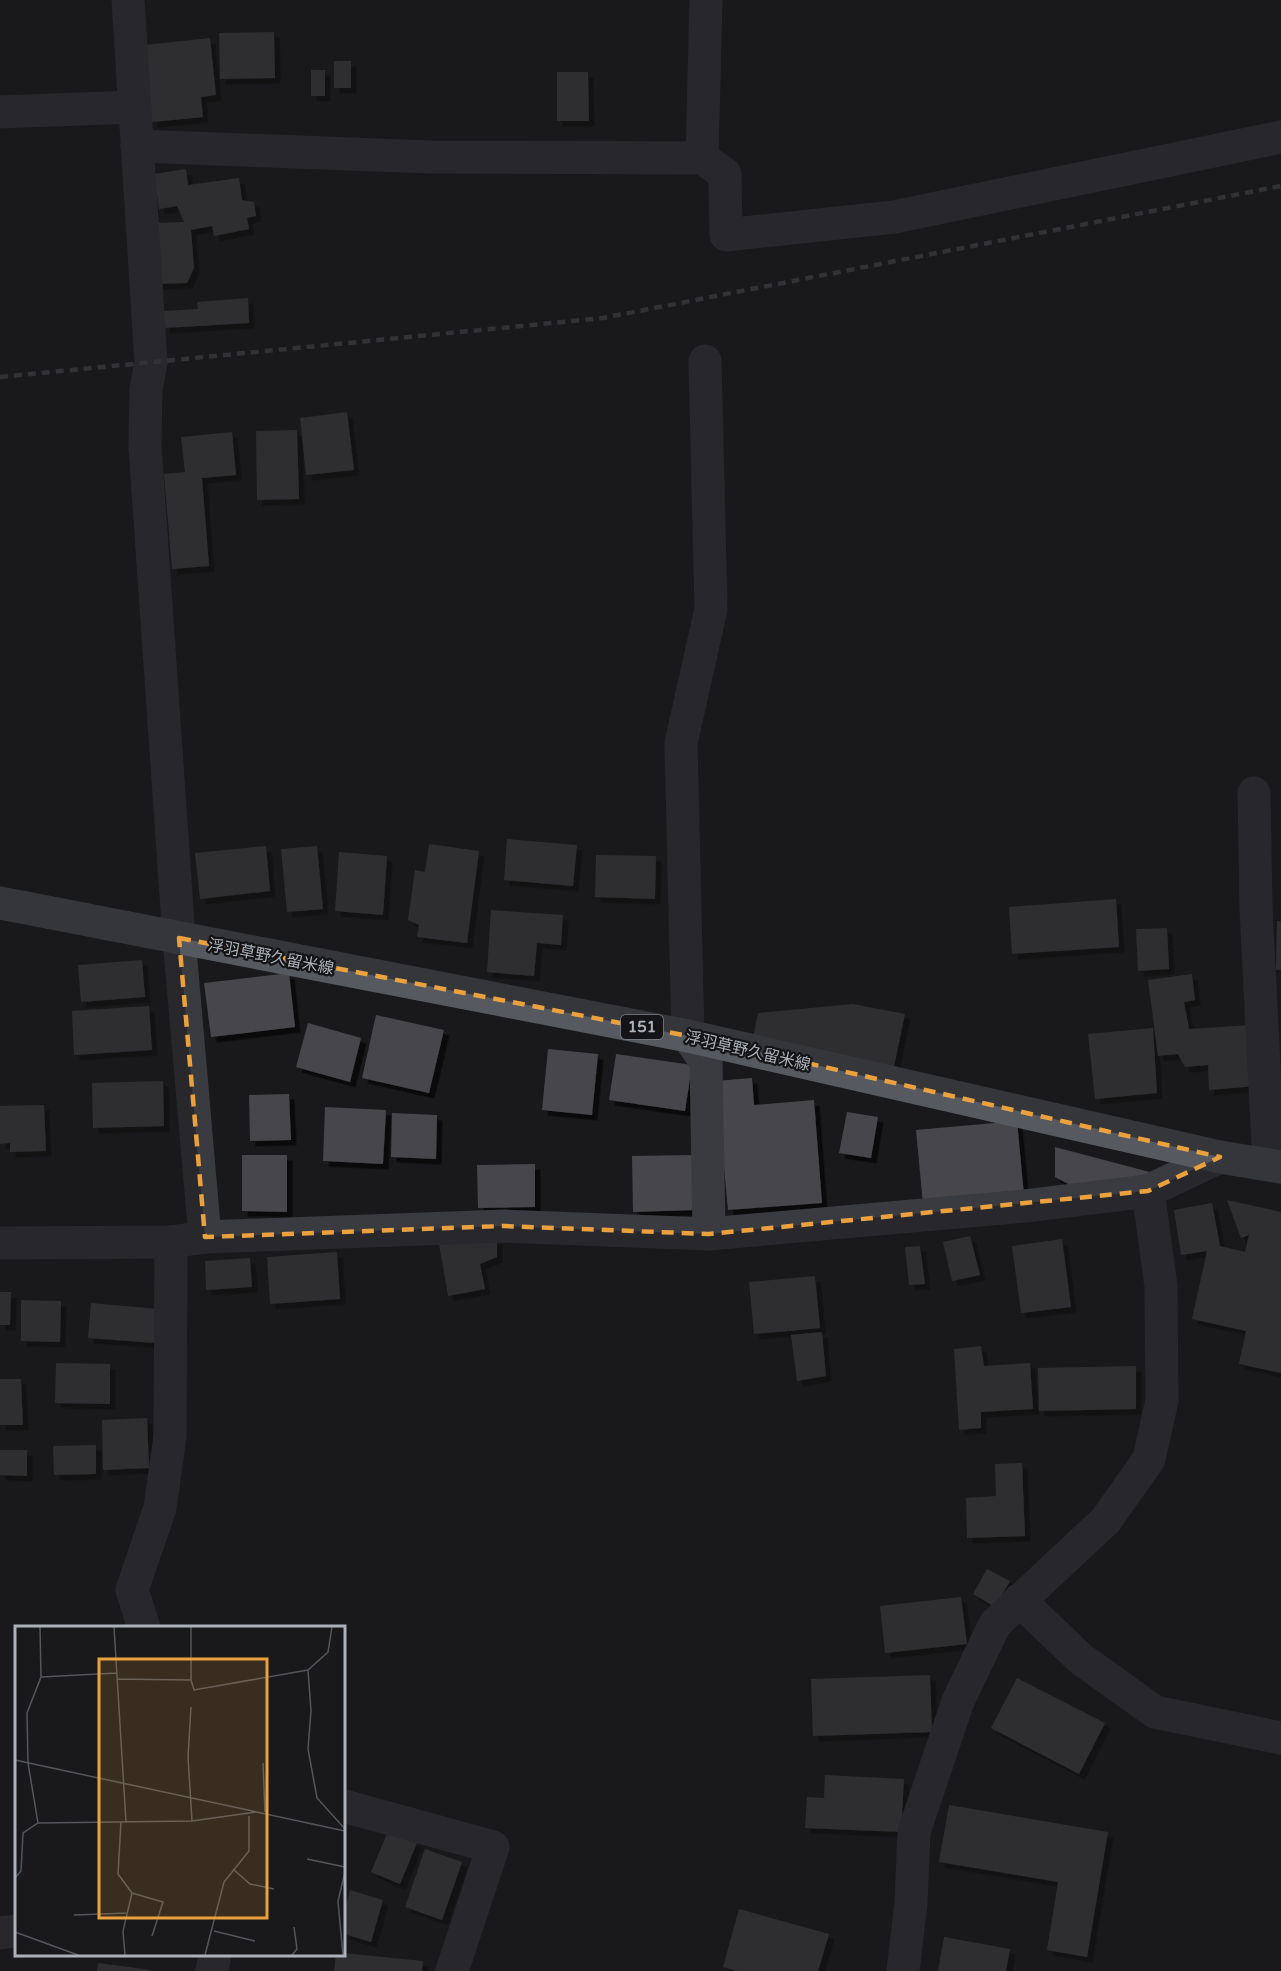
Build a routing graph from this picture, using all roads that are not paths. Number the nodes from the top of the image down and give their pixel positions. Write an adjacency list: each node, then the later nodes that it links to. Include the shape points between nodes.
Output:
1 (128, 0): 3 (street)
2 (706, 0): 7 (street)
3 (135, 107): 4 (street); 6 (street)
4 (0, 112)
5 (1281, 137): 7 (street, via 894,217 726,235 725,174)
6 (137, 146): 7 (street, via 431,157); 11 (street, via 151,362 146,389 145,447)
7 (702, 158)
8 (705, 361): 12 (street, via 711,609 681,743)
9 (1254, 793): 14 (street, via 1256,908)
10 (0, 903): 11 (main road, 浮羽草野久留米線 / 151)
11 (179, 938): 12 (main road, 浮羽草野久留米線 / 151); 17 (street)
12 (688, 1036): 13 (main road, 浮羽草野久留米線 / 151); 16 (street, via 706,1062)
13 (1220, 1157): 14 (main road, 浮羽草野久留米線 / 151); 15 (street)
14 (1275, 1166)
15 (1148, 1191): 16 (street); 20 (street, via 1161,1286 1162,1400 1149,1459 1106,1520)
16 (710, 1234): 17 (street, via 504,1226)
17 (205, 1237): 18 (street)
18 (171, 1242): 19 (street); 21 (street, via 170,1436 160,1508 132,1590)
19 (0, 1243)
20 (1020, 1600): 22 (street, via 1081,1659 1155,1712); 29 (street, via 995,1624 958,1701 914,1832)
21 (143, 1626)
22 (1281, 1738)
23 (345, 1806): 28 (street, via 493,1847)
24 (15, 1931): 25 (street)
25 (0, 1933)
26 (215, 1956): 27 (street)
27 (212, 1971)
28 (452, 1971)
29 (903, 1971)

